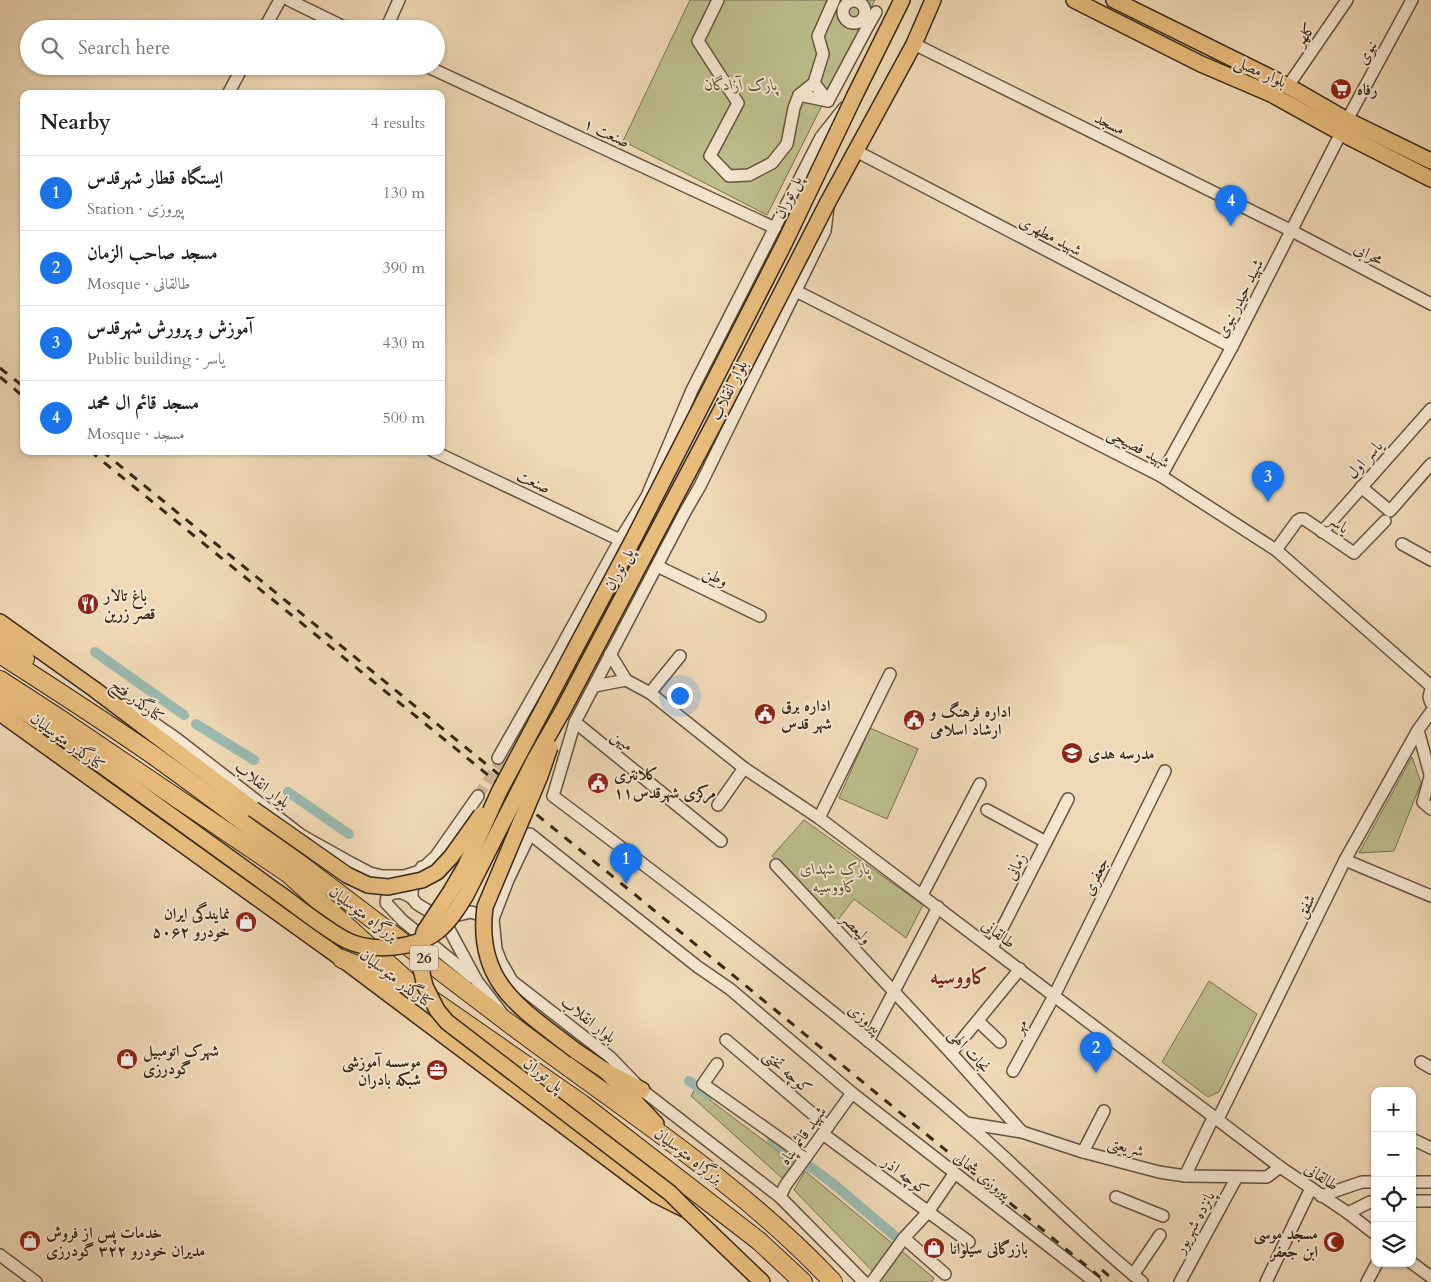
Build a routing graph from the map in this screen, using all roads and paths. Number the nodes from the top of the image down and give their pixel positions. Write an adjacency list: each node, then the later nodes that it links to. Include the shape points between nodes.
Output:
1 (280, 0): 14 (street)
2 (289, 0): 15 (street)
3 (400, 0): 16 (street)
4 (718, 0): 24 (street, via 698,41 738,103 710,156 728,176 749,175 772,163 787,144)
5 (834, 0): 12 (street); 21 (street, via 818,36 823,54)
6 (902, 0): 25 (main road, بلوار انقلاب)
7 (933, 0): 18 (main road, بلوار انقلاب)
8 (1074, 0): 27 (main road, بلوار مصلی, via 1201,64)
9 (1114, 0): 22 (main road, بلوار مصلی)
10 (1347, 0): 22 (street, کلهر)
11 (1412, 0): 27 (street, نبوی)
12 (845, 6): 17 (street, via 843,13 846,19 852,23); 17 (street, via 854,1 861,3 866,13)
13 (876, 12): 17 (street)
14 (269, 20)
15 (330, 20)
16 (390, 20)
17 (864, 23): 26 (street)
18 (914, 44): 28 (main road, بلوار انقلاب); 33 (street, مسجد)
19 (238, 75): 23 (street)
20 (445, 75): 32 (street, صنعت ۱)
21 (814, 83): 24 (street); 26 (street)
22 (1288, 86): 27 (main road, بلوار مصلی)
23 (230, 90)
24 (799, 95): 26 (street)
25 (855, 96): 32 (street, بلوار انقلاب, via 821,137); 80 (main road, پل توران, bridge, via 784,244)
26 (828, 101)
27 (1344, 127): 29 (main road, بلوار مصلی); 30 (main road, بلوار مصلی); 33 (street, شهید حیدر نبوی)
28 (856, 151): 31 (main road, بلوار انقلاب); 36 (street, شهید مطهری)
29 (1431, 161)
30 (1431, 179)
31 (828, 202): 34 (street, بلوار انقلاب, via 825,231); 69 (main road, پل توران, bridge)
32 (775, 228): 42 (street, بلوار انقلاب, via 692,390)
33 (1292, 231): 35 (street, محرابی); 36 (street, شهید حیدر نبوی)
34 (796, 291): 40 (street, شهید فصیحی); 43 (street, بلوار انقلاب)
35 (1431, 304)
36 (1232, 347): 40 (street, شهید حیدر نبوی)
37 (1431, 409): 41 (street, یاسر اول)
38 (442, 455): 46 (street, صنعت)
39 (1431, 464): 41 (street, via 1390,511)
40 (1161, 476): 48 (street, شهید فصیحی)
41 (1361, 486): 45 (street, یاسر اول)
42 (647, 496): 43 (street); 46 (street, بلوار انقلاب)
43 (685, 512): 50 (street, بلوار انقلاب)
44 (1385, 521): 45 (street, یاسر, via 1354,553)
45 (1322, 532): 48 (street, یاسر, via 1300,519)
46 (620, 540): 54 (street, بلوار انقلاب)
47 (1402, 544): 49 (street)
48 (1276, 550): 63 (street, شهید فصیحی)
49 (1431, 560)
50 (657, 566): 51 (street, وطن); 56 (street, بلوار انقلاب)
51 (760, 616)
52 (0, 622): 64 (main road, کنارگذر فتح)
53 (0, 638): 67 (highway)
54 (562, 653): 58 (street); 75 (street, بلوار انقلاب)
55 (0, 654): 67 (highway, بزرگراه متوسلیان / 26)
56 (610, 654): 58 (street, بلوار انقلاب); 61 (street, طالقانی)
57 (680, 656): 65 (street)
58 (603, 668): 62 (street, بلوار انقلاب)
59 (890, 674): 88 (street)
60 (0, 680): 105 (highway, بزرگراه متوسلیان / 26, via 288,874)
61 (626, 680): 62 (street); 65 (street, طالقانی)
62 (595, 686): 73 (street, بلوار انقلاب)
63 (1431, 687): 68 (street)
64 (94, 690): 85 (main road, کنارگذر فتح); 94 (street, بلوار انقلاب, via 141,714 300,835 370,873 404,876)
65 (650, 693): 76 (street, طالقانی)
66 (0, 695): 72 (highway)
67 (72, 701): 109 (highway, بزرگراه متوسلیان / 26, via 161,761)
68 (1431, 703)
69 (563, 710): 72 (main road, پل توران, bridge, via 452,916 438,931 414,943 378,948 348,941 319,922); 116 (main road, bridge, via 540,776 485,906 483,925 493,973 516,1004)
70 (1431, 712): 74 (street, شفق)
71 (0, 713): 102 (main road, کنارگذر متوسلیان)
72 (38, 720)
73 (575, 722): 82 (street, بلوار انقلاب); 90 (street, میهن)
74 (1418, 730): 78 (street); 92 (street, شفق)
75 (500, 759)
76 (744, 768): 84 (street); 88 (street, طالقانی)
77 (1165, 771): 107 (street, جعفری)
78 (1431, 777): 86 (street, via 1423,802)
79 (980, 784): 95 (street)
80 (500, 792): 85 (main road, پل توران, bridge, via 452,857 437,872 422,880 388,887 368,885 347,875); 145 (main road, پل توران, bridge, via 452,891 424,932 420,951 425,986 447,1022 670,1192)
81 (477, 794): 94 (street)
82 (553, 796): 111 (street, پیروزی, via 708,913)
83 (1068, 799): 91 (street, زمانی)
84 (718, 805)
85 (253, 809)
86 (1431, 809)
87 (987, 810): 91 (street)
88 (819, 818): 95 (street, طالقانی)
89 (530, 834): 99 (street, پیروزی شمالی, via 510,820); 100 (street); 118 (street, پیروزی شمالی, via 730,990)
90 (721, 841)
91 (1046, 842): 101 (street, زمانی)
92 (1345, 860): 96 (street); 120 (street, شفق)
93 (776, 865): 106 (street, ولیعصر)
94 (420, 871): 97 (street)
95 (922, 895): 98 (street, طالقانی)
96 (1431, 896)
97 (412, 898): 99 (street); 104 (street, via 403,892 394,892 387,896 386,903 402,921)
98 (938, 908): 101 (street, طالقانی); 106 (street)
99 (442, 919): 100 (street, via 472,912); 104 (street)
100 (493, 920): 117 (street, بلوار انقلاب, via 496,949 512,981 610,1058)
101 (992, 948): 103 (street, طالقانی)
102 (342, 959): 105 (highway); 145 (main road, کنارگذر متوسلیان, via 656,1195)
103 (1020, 969): 107 (street, طالقانی); 108 (street)
104 (477, 981): 109 (street)
105 (415, 988): 152 (highway, بزرگراه متوسلیان / 26, via 582,1104)
106 (893, 991): 111 (street); 113 (street, نجات الهی)
107 (1054, 996): 115 (street, مهر); 120 (street, طالقانی)
108 (978, 1021): 112 (street); 113 (street)
109 (512, 1026): 125 (highway, بزرگراه متوسلیان / 26)
110 (726, 1040): 122 (street, کوچه تختی)
111 (868, 1041): 121 (street, پیروزی)
112 (1000, 1042)
113 (951, 1053): 123 (street, نجات الهی)
114 (717, 1064): 128 (street, via 703,1084)
115 (1013, 1071)
116 (607, 1072): 117 (main road); 125 (main road)
117 (642, 1090): 139 (street, بلوار انقلاب)
118 (852, 1093): 122 (street, شهید قائم پناه); 130 (street, پیروزی شمالی)
119 (1104, 1111): 127 (street)
120 (1216, 1118): 129 (street, طالقانی); 131 (street, شفق)
121 (965, 1123): 123 (street, شریعتی); 159 (street, پیروزی)
122 (825, 1130): 128 (street, شهید قائم پناه); 146 (street, کوچه اذر)
123 (1022, 1132): 127 (street, شریعتی)
124 (1416, 1141): 126 (street)
125 (674, 1144): 164 (highway, بزرگراه متوسلیان / 26, via 750,1203)
126 (1431, 1148)
127 (1083, 1152): 131 (street, شریعتی)
128 (806, 1157): 139 (street, شهید قائم پناه)
129 (1280, 1167): 132 (street, شریعتی, via 1267,1177); 137 (street, طالقانی)
130 (954, 1174): 146 (street); 167 (street, پیروزی شمالی)
131 (1185, 1176): 132 (street, شریعتی)
132 (1237, 1177): 168 (street, پانزده شهریور)
133 (1362, 1182): 134 (street); 138 (street); 141 (street)
134 (1371, 1182)
135 (1416, 1182): 136 (street)
136 (1431, 1182)
137 (1310, 1188): 138 (street, طالقانی); 169 (street)
138 (1322, 1196): 147 (street, طالقانی)
139 (780, 1197): 165 (street, بلوار انقلاب)
140 (1116, 1197): 148 (street)
141 (1371, 1200)
142 (1416, 1201): 143 (street)
143 (1431, 1201)
144 (1371, 1202): 147 (street)
145 (688, 1211): 161 (main road, کنارگذر متوسلیان)
146 (928, 1212): 151 (street); 153 (street, کوچه اذر)
147 (1348, 1213): 149 (street, طالقانی)
148 (1163, 1216)
149 (1371, 1231)
150 (1160, 1235): 159 (street)
151 (904, 1238): 157 (street); 166 (street)
152 (759, 1241): 162 (highway); 163 (highway, بزرگراه متوسلیان / 26)
153 (970, 1242)
154 (0, 1255): 160 (street)
155 (1416, 1266): 158 (street)
156 (1375, 1267): 170 (street)
157 (945, 1274)
158 (1431, 1277)
159 (1137, 1278)
160 (36, 1282)
161 (762, 1282)
162 (791, 1282)
163 (803, 1282)
164 (833, 1282)
165 (864, 1282)
166 (872, 1282)
167 (1095, 1282)
168 (1180, 1282)
169 (1266, 1282)
170 (1367, 1282)

